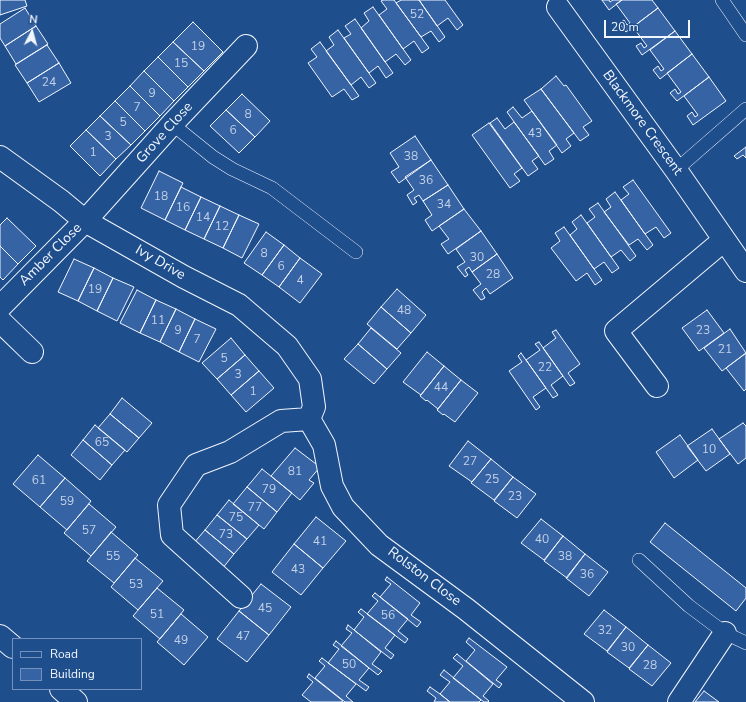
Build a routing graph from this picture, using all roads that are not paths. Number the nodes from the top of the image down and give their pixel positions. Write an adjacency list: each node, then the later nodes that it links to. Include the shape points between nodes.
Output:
1 (722, 0): 3 (lane)
2 (558, 7): 8 (street, Blackmore Crescent)
3 (746, 35)
4 (246, 46): 6 (street, Grove Close)
5 (746, 110): 8 (lane)
6 (172, 124): 9 (street, Grove Close); 11 (lane, via 213,157 272,188)
7 (0, 157): 9 (street, Ivy Drive)
8 (676, 170): 10 (street, Blackmore Crescent)
9 (85, 221): 13 (street, Amber Close); 17 (street, Ivy Drive, via 184,278 239,306 288,346 310,379 314,407)
10 (724, 240): 12 (street, Blackmore Crescent); 16 (street, via 616,331)
11 (356, 252)
12 (746, 271)
13 (0, 307)
14 (0, 321): 15 (street)
15 (32, 352)
16 (657, 386)
17 (309, 419): 19 (street, via 280,421 230,452 196,465 169,505 172,535); 26 (street, Rolston Close, via 324,445 332,486 343,507 379,545 466,609)
18 (639, 560): 20 (lane, via 689,606)
19 (241, 597)
20 (725, 633): 22 (lane); 27 (street)
21 (0, 636): 23 (street)
22 (746, 643)
23 (12, 646)
24 (62, 690): 25 (street)
25 (76, 702)
26 (583, 702)
27 (679, 702)

